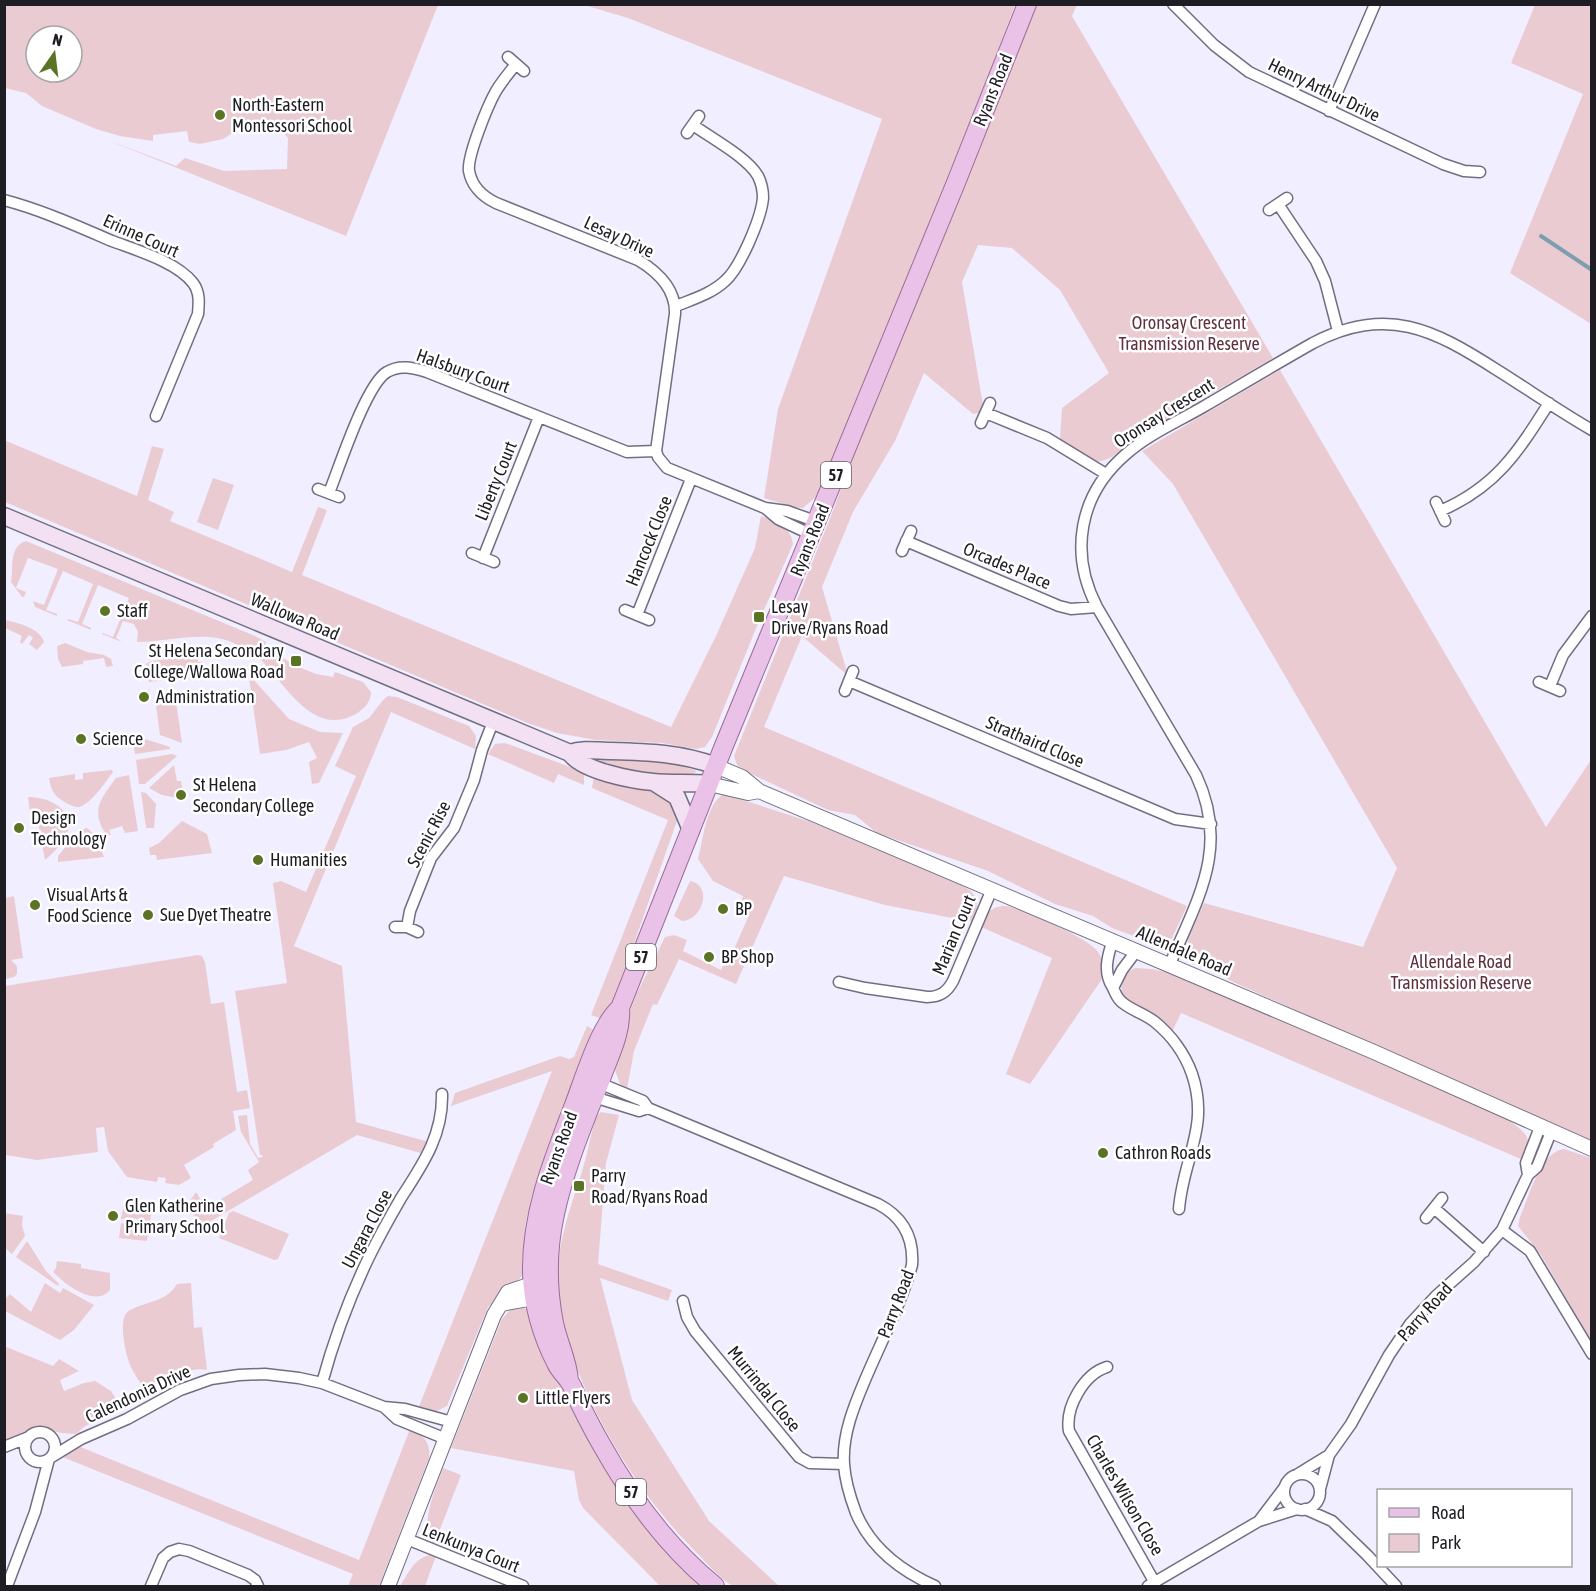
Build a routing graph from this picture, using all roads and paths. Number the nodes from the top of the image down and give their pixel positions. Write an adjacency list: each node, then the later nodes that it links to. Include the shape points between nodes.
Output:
1 (1027, 4): 23 (main road, Ryans Road / 57)
2 (1173, 4): 5 (street, Henry Arthur Drive, via 1214,45 1249,72)
3 (1374, 4): 5 (street)
4 (516, 64): 10 (street, Lesay Drive, via 494,94 472,151 469,172 476,188 496,203 638,260 665,283)
5 (1329, 111): 7 (street, Henry Arthur Drive, via 1443,164)
6 (693, 125): 10 (street, via 752,168 760,182 762,198 734,271 711,291)
7 (1480, 172)
8 (4, 200): 14 (street, Erinne Court, via 144,254 175,268 193,282 199,296 198,314)
9 (1278, 204): 11 (street, via 1316,261)
10 (675, 306): 17 (street)
11 (1338, 331): 12 (street, Oronsay Crescent, via 1393,325 1432,334 1469,352); 18 (street, Oronsay Crescent, via 1135,447)
12 (1549, 403): 16 (street, Oronsay Crescent); 21 (street, via 1506,465 1471,495)
13 (986, 413): 18 (street, via 1047,438)
14 (156, 416)
15 (539, 417): 17 (street, Halsbury Court, via 627,452); 20 (street, Halsbury Court, via 427,372 397,368 381,376 369,392); 26 (street, Liberty Court)
16 (1592, 430)
17 (656, 451): 19 (street, via 667,468)
18 (1106, 474): 28 (street, Oronsay Crescent, via 1085,516 1081,544 1083,569)
19 (691, 479): 23 (street, via 765,508 787,511); 30 (street, Hancock Close)
20 (329, 493)
21 (1440, 511)
22 (4, 516): 35 (main road, Wallowa Road)
23 (815, 528): 37 (main road, Ryans Road / 57)
24 (906, 541): 28 (street, Orcades Place, via 1059,606)
25 (472, 553): 26 (street)
26 (483, 558): 27 (street)
27 (494, 562)
28 (1097, 607): 41 (street, Oronsay Crescent, via 1196,775)
29 (625, 610): 30 (street, Hancock Close)
30 (637, 615): 32 (street, Hancock Close)
31 (1592, 616): 34 (street, via 1563,655)
32 (649, 620)
33 (849, 681): 41 (street, Strathaird Close, via 1175,819)
34 (1550, 686)
35 (493, 722): 36 (main road, Wallowa Road); 45 (street, Scenic Rise, via 458,819 452,833 431,858)
36 (570, 753): 37 (main road, Wallowa Road, via 652,751); 38 (main road, Wallowa Road, via 589,767)
37 (716, 766): 39 (main road, Ryans Road / 57); 40 (street, Allendale Road, via 749,780)
38 (652, 782): 39 (main road, Wallowa Road); 42 (main road, via 677,797)
39 (709, 784): 40 (street, Allendale Road, via 740,792); 42 (main road, Ryans Road / 57)
40 (759, 791): 43 (street, Allendale Road)
41 (1211, 824): 49 (street, Oronsay Crescent, via 1207,872)
42 (691, 830): 52 (main road, Ryans Road / 57, via 620,1008 605,1027)
43 (992, 889): 47 (street, Allendale Road); 50 (street, Marian Court, via 945,992 927,997)
44 (395, 927): 45 (street)
45 (407, 927): 46 (street)
46 (418, 932)
47 (1113, 940): 48 (street, Allendale Road); 51 (street, via 1107,972)
48 (1137, 950): 49 (street, Allendale Road); 51 (street)
49 (1170, 964): 54 (street, Allendale Road)
50 (839, 982)
51 (1113, 988): 58 (street, via 1122,1003 1148,1017 1167,1034 1192,1073 1198,1104 1197,1134 1182,1183)
52 (589, 1087): 62 (main road, Ryans Road / 57, via 559,1143 539,1206 533,1241); 79 (street, Parry Road, via 639,1111 648,1108 896,1215 911,1243 912,1265 856,1402 846,1433)
53 (442, 1094): 66 (street, Ungara Close, via 436,1139 360,1277)
54 (1546, 1130): 55 (street, Allendale Road); 60 (street, Parry Road, via 1537,1167 1528,1175)
55 (1592, 1149)
56 (1443, 1198): 57 (street)
57 (1434, 1208): 59 (street); 61 (street)
58 (1179, 1209)
59 (1426, 1218)
60 (1502, 1230): 61 (street, Parry Road); 64 (street, via 1530,1251)
61 (1484, 1252): 76 (street, Parry Road, via 1410,1324 1352,1424)
62 (541, 1289): 68 (street, via 501,1304); 96 (main road, 57, via 538,1317 556,1363 604,1450 648,1516)
63 (683, 1301): 79 (street, Murrindal Close, via 695,1330 799,1457 810,1462)
64 (1592, 1354)
65 (1107, 1367): 69 (street, Charles Wilson Close, via 1095,1372 1085,1383 1071,1407)
66 (322, 1383): 67 (street, Calendonia Drive); 73 (street, Calendonia Drive, via 264,1374 211,1379)
67 (384, 1407): 68 (street, Calendonia Drive); 74 (street, Calendonia Drive, via 402,1421)
68 (452, 1422): 74 (street)
69 (1068, 1423): 70 (street); 90 (street, Charles Wilson Close)
70 (1055, 1424)
71 (47, 1435): 72 (street); 73 (street, Calendonia Drive); 78 (street, via 55,1446)
72 (29, 1437): 75 (street); 77 (street, via 25,1446)
73 (81, 1439): 78 (street, Calendonia Drive)
74 (446, 1439): 87 (street)
75 (4, 1449): 77 (street)
76 (1329, 1455): 80 (street, Parry Road); 83 (street, Parry Road)
77 (30, 1458): 78 (street, via 40,1462); 82 (street)
78 (50, 1458): 82 (street)
79 (844, 1464): 97 (street, Parry Road, via 852,1502 875,1544 897,1565)
80 (1298, 1474): 81 (street); 83 (street, via 1315,1479)
81 (1284, 1488): 84 (street, via 1288,1503); 85 (street)
82 (40, 1489): 91 (street)
83 (1320, 1492): 84 (street, via 1315,1504); 86 (street)
84 (1301, 1509): 85 (street); 86 (street)
85 (1259, 1521): 90 (street)
86 (1332, 1521): 88 (street)
87 (407, 1539): 94 (street); 95 (street, Lenkunya Court)
88 (1377, 1566)
89 (1378, 1567): 98 (street)
90 (1152, 1585)
91 (7, 1587)
92 (151, 1587): 93 (street, via 163,1558 179,1549 248,1575)
93 (258, 1587)
94 (388, 1587)
95 (523, 1587)
96 (715, 1587)
97 (935, 1587)
98 (1396, 1587)

